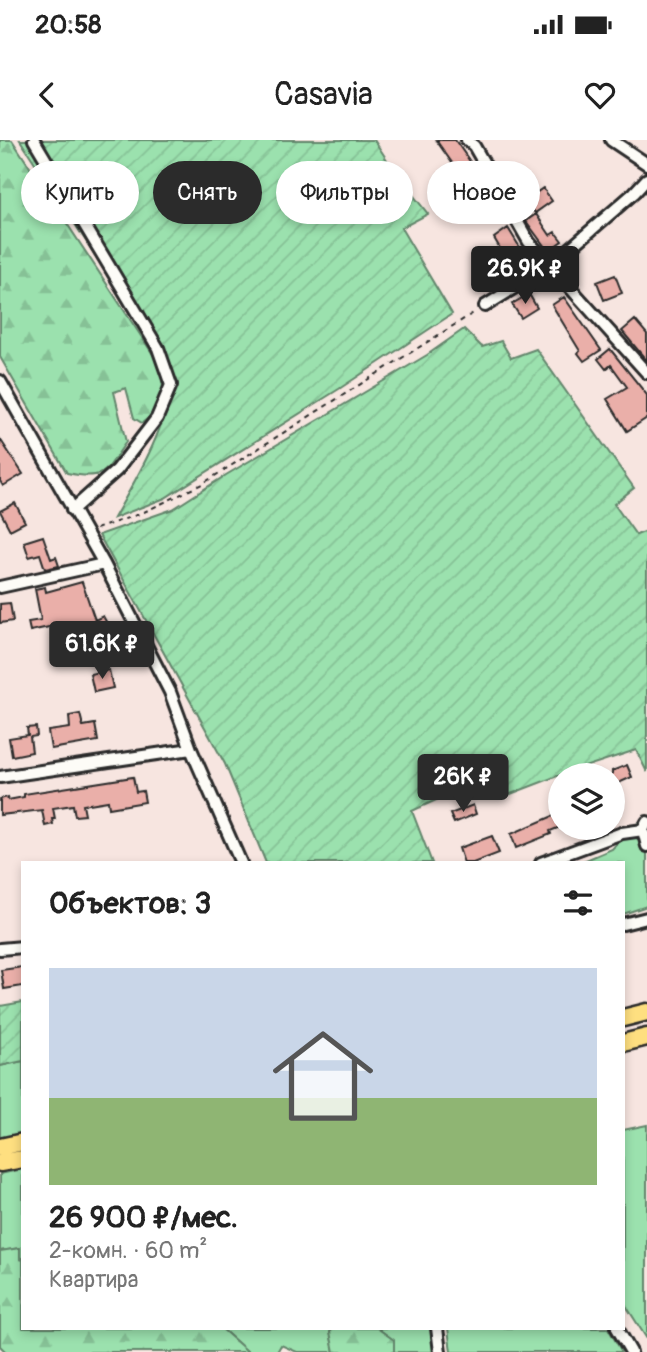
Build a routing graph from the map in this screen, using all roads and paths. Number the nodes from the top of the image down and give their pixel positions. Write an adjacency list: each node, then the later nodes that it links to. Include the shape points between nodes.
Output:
1 (34, 140): 10 (street, via 158,348 171,385 158,418 117,470)
2 (467, 140): 6 (street, via 529,242)
3 (611, 140): 4 (street)
4 (647, 164)
5 (647, 179): 6 (street)
6 (551, 265): 7 (street); 8 (street)
7 (485, 306): 11 (path, via 202,484 142,513)
8 (647, 373)
9 (0, 381): 10 (street)
10 (72, 510): 11 (street)
11 (85, 533): 12 (street)
12 (104, 564): 13 (street); 14 (street, via 170,692)
13 (0, 587)
14 (191, 749): 15 (street); 18 (street)
15 (0, 777)
16 (645, 826): 17 (street); 19 (street)
17 (647, 846)
18 (241, 861)
19 (546, 861)
20 (647, 918): 21 (street)
21 (625, 924)
22 (21, 947): 23 (street)
23 (0, 949)
24 (647, 1012): 25 (highway)
25 (625, 1018)
26 (647, 1037): 27 (highway)
27 (625, 1042)
28 (21, 1142): 29 (highway)
29 (0, 1147)
30 (21, 1159): 31 (highway)
31 (0, 1163)
32 (437, 1330): 34 (street)
33 (618, 1330): 35 (street)
34 (440, 1352)
35 (631, 1352)

